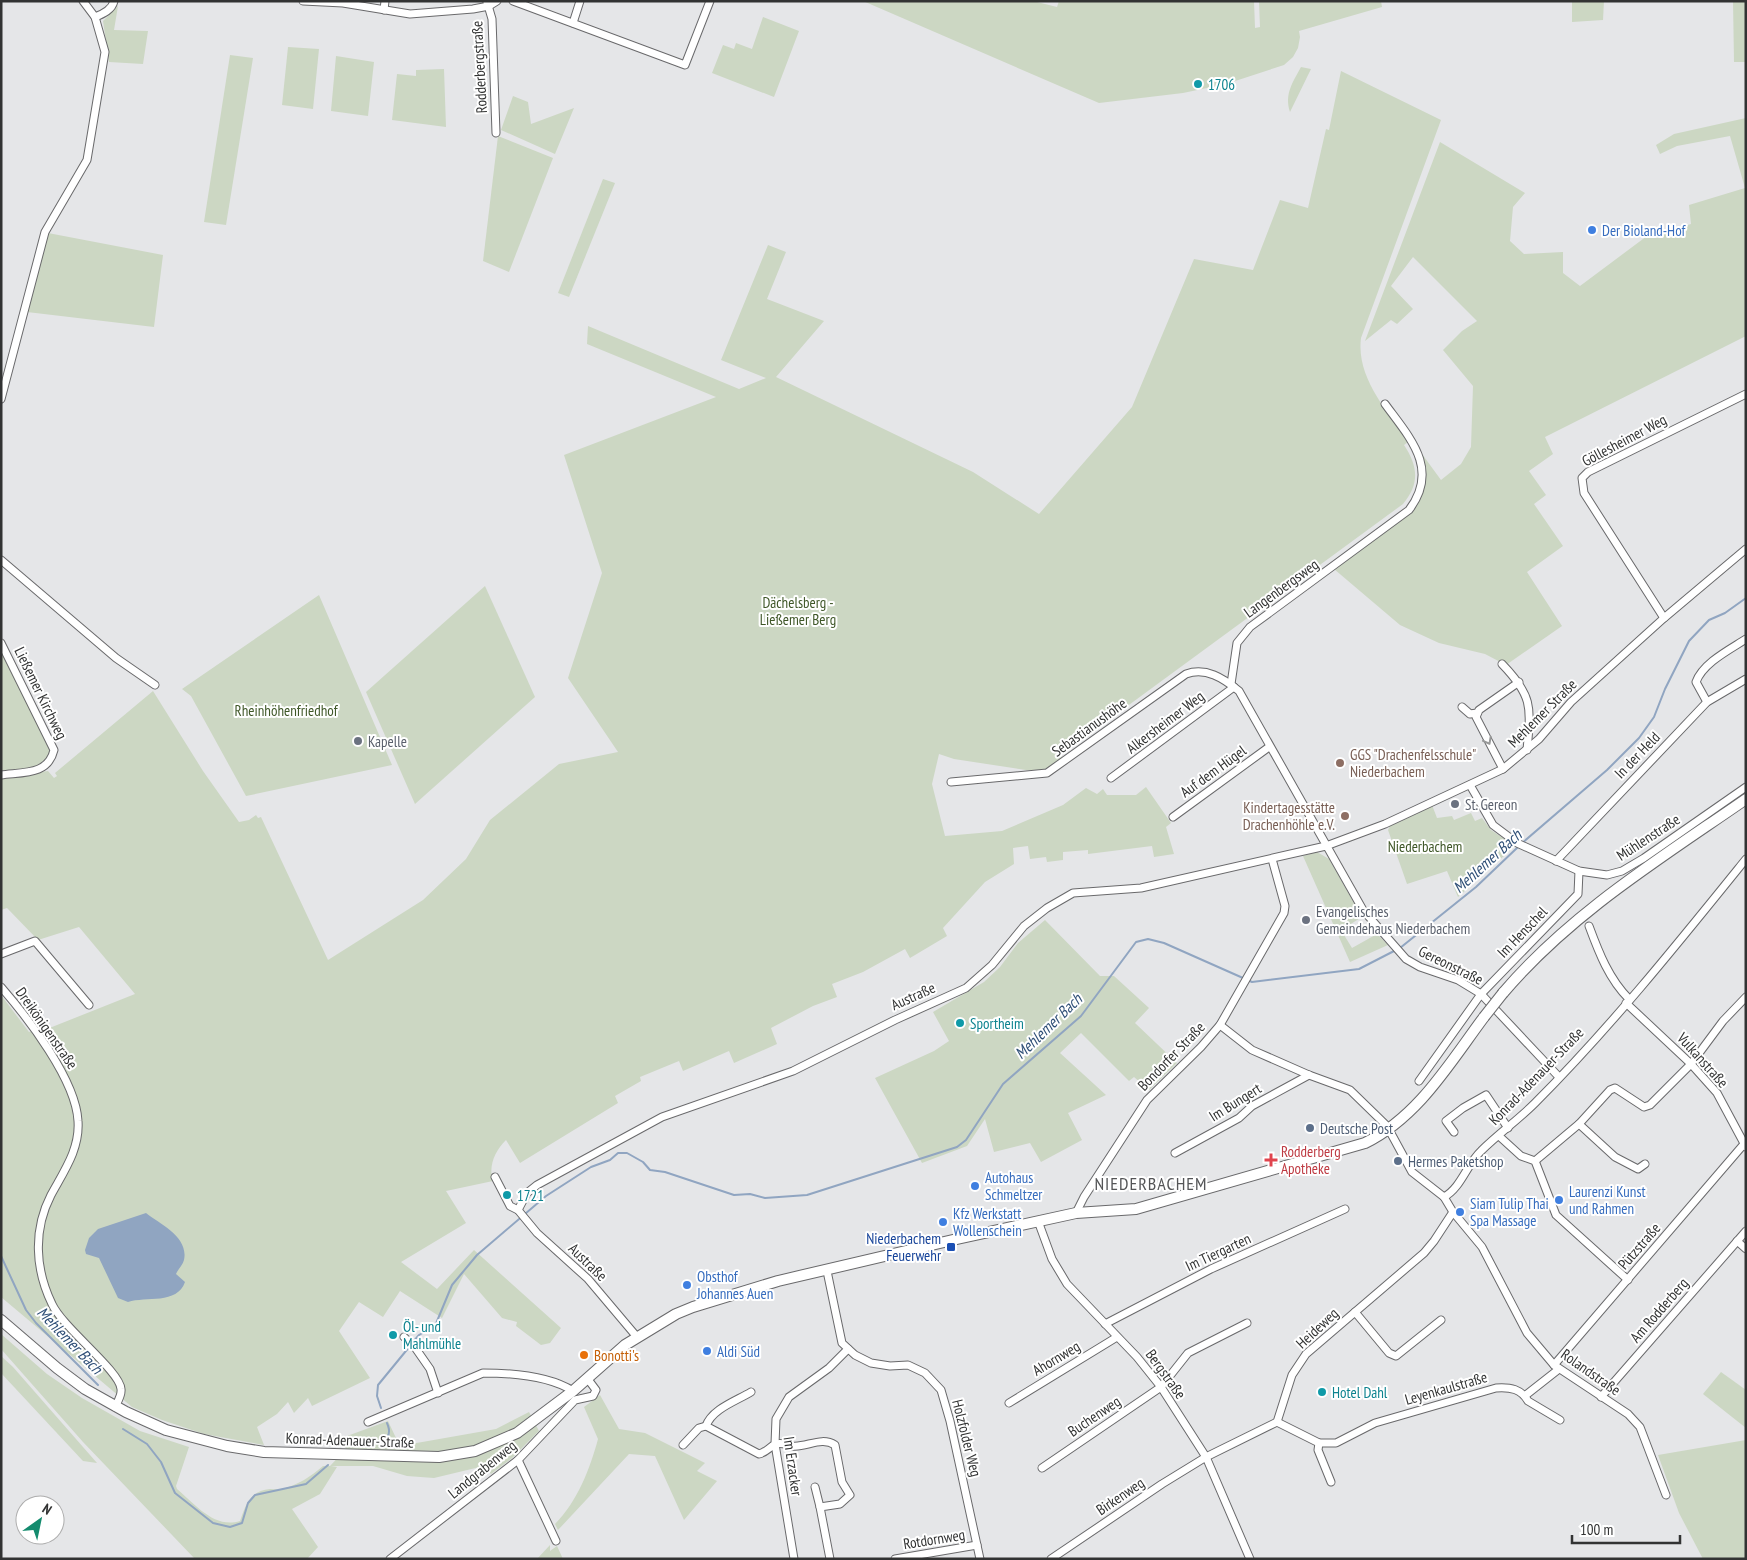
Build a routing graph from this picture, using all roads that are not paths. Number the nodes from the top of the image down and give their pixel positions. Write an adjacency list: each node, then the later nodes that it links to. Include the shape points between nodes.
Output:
1 (83, 1): 11 (street)
2 (114, 1): 11 (street, via 108,10)
3 (303, 1): 10 (street)
4 (385, 1): 10 (street)
5 (497, 1): 9 (street)
6 (513, 1): 12 (street)
7 (580, 1): 12 (street)
8 (710, 1): 12 (street, via 685,65)
9 (488, 4): 10 (street, via 418,14); 13 (street, Rodderbergstraße, via 492,19)
10 (384, 10)
11 (95, 18): 15 (street, via 104,44 105,59 87,160 46,232)
12 (573, 23)
13 (496, 133)
14 (1746, 394): 19 (street, Göllesheimer Weg, via 1588,472 1582,478 1584,493)
15 (1, 399)
16 (1385, 404): 26 (street, Langenbergsweg, via 1420,455 1423,471 1417,499 1409,510 1250,627 1237,643)
17 (1746, 549): 19 (street, Mehlemer Straße)
18 (1, 560): 25 (street, via 116,658)
19 (1664, 618): 31 (street, Mehlemer Straße, via 1571,702)
20 (1746, 639): 27 (street, via 1718,657 1698,676 1696,682)
21 (1, 643): 33 (street, Ließemer Kirchweg, via 54,750 52,760 45,768)
22 (1502, 664): 24 (street)
23 (1746, 679): 27 (street, In der Held)
24 (1519, 682): 29 (street); 31 (street, via 1528,698)
25 (155, 685)
26 (1233, 686): 30 (street); 34 (street, Alkersheimer Weg); 35 (street, Sebastianushöhe, via 1216,675 1204,672 1186,674 1047,773)
27 (1707, 702): 43 (street, In der Held)
28 (1462, 708): 29 (street, via 1470,714)
29 (1477, 714): 32 (street, one-way to 32)
30 (1269, 747): 39 (street, Auf dem Hügel); 40 (street)
31 (1527, 750): 32 (street, Mehlemer Straße)
32 (1503, 769): 36 (street, Mehlemer Straße)
33 (1, 775)
34 (1111, 778)
35 (952, 782)
36 (1470, 785): 40 (street, Mehlemer Straße); 43 (street, Mühlenstraße, via 1493,825 1526,849)
37 (1746, 787): 44 (street, Mühlenstraße, via 1622,871 1607,875)
38 (1746, 799): 59 (main road, Konrad-Adenauer-Straße, bridge, via 1605,897 1564,930 1503,993 1419,1102)
39 (1173, 817)
40 (1326, 846): 41 (street, Austraße); 48 (street, Gereonstraße, via 1363,910 1402,955 1420,967 1458,980)
41 (1272, 859): 52 (street, Bondorfer Straße, via 1284,913); 69 (street, Austraße, via 1141,888 1073,893 1024,926 992,965 966,988 792,1071 662,1117 537,1185 527,1193)
42 (1746, 859): 50 (street, Konrad-Adenauer-Straße)
43 (1556, 861): 44 (street, Mühlenstraße)
44 (1579, 871): 48 (street, Im Henschel, via 1578,894)
45 (1589, 926): 50 (street, via 1599,954)
46 (1, 954): 51 (street, via 35,941)
47 (1, 988): 96 (street, Dreikönigenstraße, via 61,1071 74,1099 78,1122 76,1144 42,1219 38,1235 39,1268 47,1295 60,1319 119,1382 120,1397)
48 (1481, 994): 55 (street, Gereonstraße); 56 (street, Im Henschel)
49 (1746, 997): 53 (street, via 1723,1021)
50 (1627, 1001): 53 (street, Vulkanstraße); 55 (street, Konrad-Adenauer-Straße)
51 (89, 1005)
52 (1220, 1024): 54 (street, via 1252,1050); 71 (street, Bondorfer Straße, via 1147,1100)
53 (1691, 1064): 57 (street, via 1650,1105 1638,1104 1615,1088); 62 (street, Vulkanstraße, via 1717,1093)
54 (1309, 1076): 59 (street, via 1350,1090); 63 (street, Im Bungert)
55 (1559, 1077): 58 (street, Konrad-Adenauer-Straße)
56 (1419, 1081)
57 (1579, 1124): 64 (street); 65 (street, via 1615,1157 1638,1168)
58 (1508, 1128): 60 (street, via 1486,1095 1446,1121); 61 (street, Konrad-Adenauer-Straße)
59 (1389, 1130): 67 (street, via 1412,1172); 71 (main road, Konrad-Adenauer-Straße, via 1365,1143 1329,1155 1155,1204 1136,1209)
60 (1454, 1132)
61 (1499, 1136): 64 (street, via 1521,1156); 67 (street, Konrad-Adenauer-Straße, via 1475,1157 1454,1189)
62 (1745, 1146): 77 (street, Pützstraße)
63 (1175, 1153)
64 (1535, 1161): 77 (street, via 1556,1215)
65 (1645, 1164)
66 (495, 1177): 69 (street, Austraße, via 510,1206)
67 (1444, 1197): 70 (street, Rolandstraße)
68 (1345, 1209): 82 (street, Im Tiergarten, via 1211,1270)
69 (519, 1211): 83 (street, Austraße, via 588,1279)
70 (1453, 1212): 78 (street, Heideweg, via 1424,1253); 87 (street, Rolandstraße, via 1482,1247 1528,1333)
71 (1076, 1213): 72 (main road, Konrad-Adenauer-Straße)
72 (1038, 1221): 76 (main road, Konrad-Adenauer-Straße); 82 (street, Bergstraße, via 1052,1259 1067,1284)
73 (1746, 1231): 74 (street, Am Rodderberg)
74 (1737, 1241): 75 (street); 94 (street, Am Rodderberg)
75 (1746, 1249)
76 (827, 1271): 83 (main road, Konrad-Adenauer-Straße, via 743,1290 693,1307); 86 (street, via 842,1343)
77 (1628, 1280): 87 (street, Pützstraße)
78 (1355, 1312): 80 (street, via 1396,1356); 99 (street, Heideweg, via 1306,1354 1292,1375)
79 (1, 1320): 96 (main road, Konrad-Adenauer-Straße, via 57,1368)
80 (1441, 1320)
81 (1247, 1323): 89 (street, Buchenweg, via 1188,1353)
82 (1105, 1324): 84 (street, Bergstraße)
83 (637, 1337): 88 (main road, Konrad-Adenauer-Straße)
84 (1117, 1337): 89 (street, Bergstraße); 95 (street, Ahornweg)
85 (409, 1341): 92 (street, via 430,1369)
86 (848, 1349): 102 (street, Im Erzacker, via 829,1368 789,1397 776,1419); 112 (street, Holzfolder Weg, via 871,1363 908,1365 925,1373 941,1390)
87 (1556, 1367): 93 (street); 94 (street, Rolandstraße)
88 (587, 1378): 90 (main road, Konrad-Adenauer-Straße); 105 (street, Landgrabenweg, via 596,1390 593,1396 576,1400)
89 (1161, 1388): 104 (street, Bergstraße); 106 (street, Buchenweg)
90 (573, 1391): 92 (street, Konrad-Adenauer-Straße, via 556,1383 483,1373); 96 (main road, Konrad-Adenauer-Straße, via 517,1433 475,1451 439,1457 247,1450 166,1430)
91 (751, 1392): 100 (street, via 716,1413)
92 (438, 1393): 98 (street, Konrad-Adenauer-Straße)
93 (1526, 1395): 97 (street, Leyenkaulstraße, via 1528,1401); 101 (street, Leyenkaulstraße, via 1514,1389 1496,1388 1375,1423 1341,1442)
94 (1602, 1397): 109 (street, Rolandstraße, via 1628,1414 1640,1427)
95 (1009, 1403)
96 (115, 1407)
97 (1560, 1420)
98 (368, 1422)
99 (1277, 1422): 101 (street); 104 (street)
100 (706, 1426): 102 (street, via 759,1454); 103 (street, via 699,1428)
101 (1319, 1443): 107 (street, via 1318,1450)
102 (775, 1444): 110 (street, via 793,1446 825,1441 835,1445 842,1482 850,1495 840,1504); 115 (street, Im Erzacker)
103 (683, 1445)
104 (1206, 1457): 119 (street, Birkenweg); 120 (street, Bergstraße)
105 (518, 1460): 111 (street); 114 (street, Landgrabenweg)
106 (1042, 1468)
107 (1331, 1482)
108 (815, 1487): 110 (street)
109 (1666, 1496)
110 (820, 1507): 116 (street)
111 (556, 1541)
112 (977, 1545): 113 (street, Rotdornweg); 118 (street, Holzfolder Weg)
113 (907, 1558): 117 (street, Rotdornweg)
114 (390, 1559)
115 (794, 1559)
116 (830, 1559)
117 (895, 1559)
118 (980, 1559)
119 (1051, 1559)
120 (1250, 1559)

